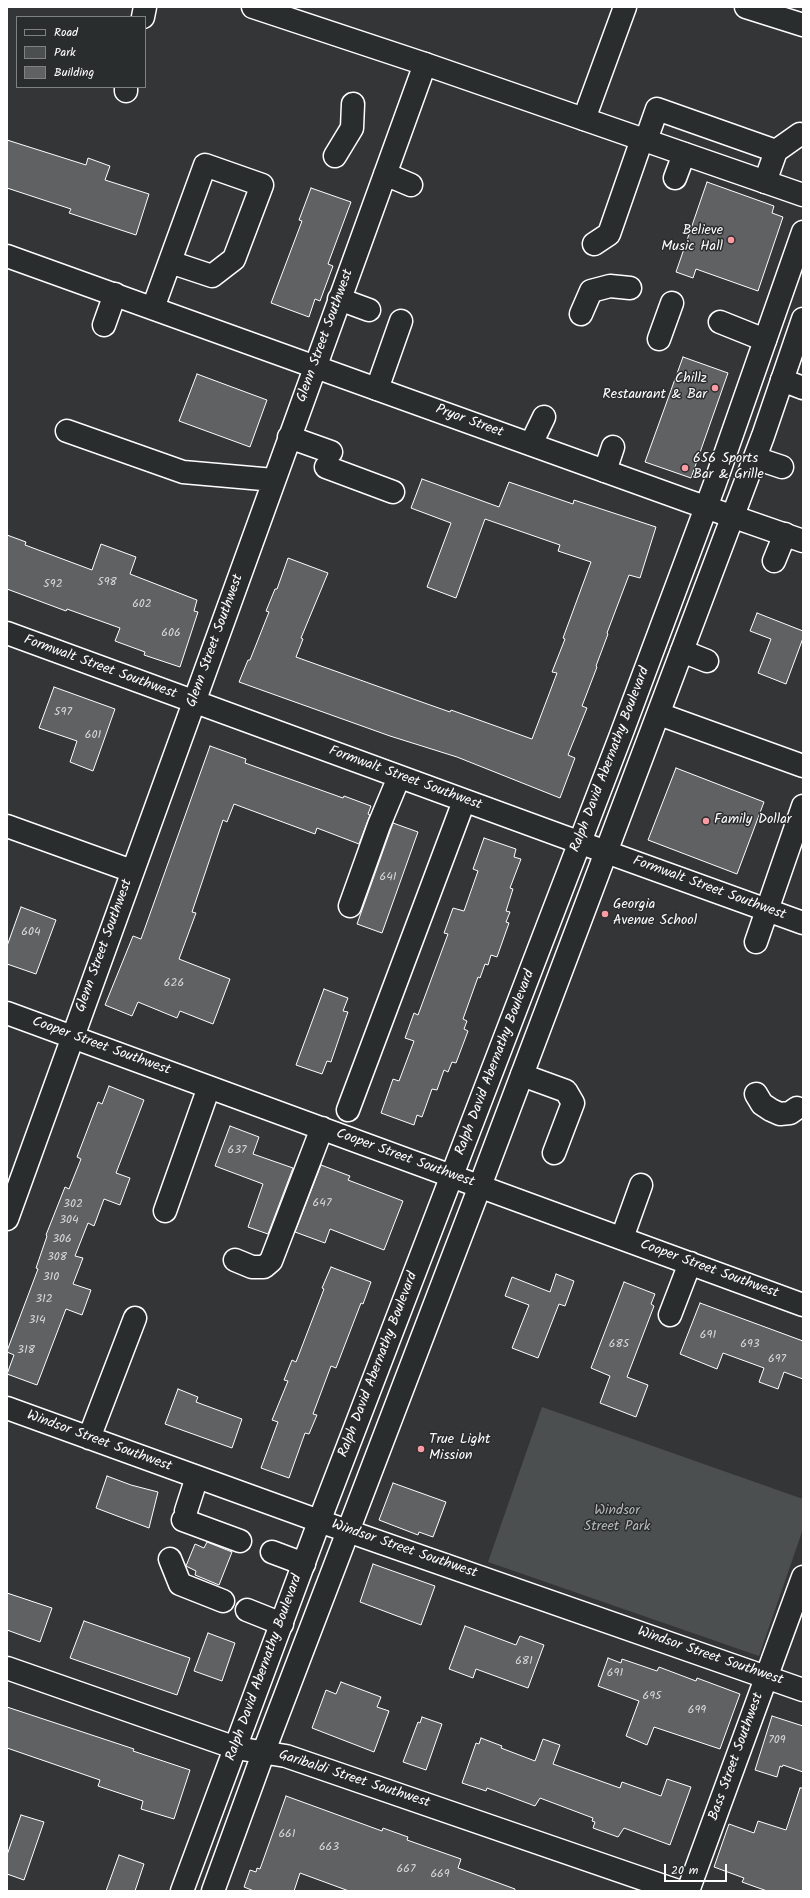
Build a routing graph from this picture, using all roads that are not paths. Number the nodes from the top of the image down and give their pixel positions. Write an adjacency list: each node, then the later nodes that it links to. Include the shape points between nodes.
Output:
1 (253, 7): 5 (main road)
2 (625, 7): 7 (main road)
3 (746, 7): 4 (main road)
4 (803, 26)
5 (425, 64): 7 (main road); 13 (main road, Glenn Street Southwest)
6 (353, 104): 12 (main road, via 352,128)
7 (584, 119): 9 (main road)
8 (801, 135): 10 (main road)
9 (644, 140): 10 (main road, via 657,109); 11 (main road); 19 (main road, via 609,234)
10 (776, 151): 15 (main road)
11 (684, 154): 14 (main road); 15 (main road)
12 (335, 156)
13 (385, 174): 16 (main road); 24 (main road, Glenn Street Southwest)
14 (675, 178)
15 (765, 182): 17 (main road)
16 (411, 185)
17 (803, 195)
18 (803, 232): 34 (main road, Ralph David Abernathy Boulevard)
19 (594, 244)
20 (7, 256): 23 (main road, Pryor Street)
21 (170, 262): 21 (main road, via 205,165 262,185 234,259 212,276); 26 (main road)
22 (630, 288): 28 (main road, via 610,286 591,291)
23 (114, 294): 26 (main road, Pryor Street); 32 (main road)
24 (339, 299): 27 (main road); 36 (main road, Glenn Street Southwest)
25 (672, 303): 33 (main road)
26 (144, 305): 36 (main road, Pryor Street)
27 (369, 310)
28 (581, 314)
29 (803, 319): 35 (main road, Ralph David Abernathy Boulevard)
30 (401, 321): 39 (main road)
31 (720, 322): 34 (main road)
32 (104, 325)
33 (659, 339)
34 (765, 340): 50 (main road, Ralph David Abernathy Boulevard)
35 (798, 352): 37 (main road, Ralph David Abernathy Boulevard)
36 (315, 366): 39 (main road, Pryor Street); 42 (main road, Glenn Street Southwest)
37 (782, 380): 38 (main road); 45 (main road, Ralph David Abernathy Boulevard)
38 (803, 388)
39 (377, 389): 43 (main road, Pryor Street)
40 (544, 417): 43 (main road)
41 (66, 431): 48 (main road, via 183,472)
42 (289, 437): 48 (main road, Glenn Street Southwest); 49 (main road)
43 (531, 444): 47 (main road, Pryor Street)
44 (613, 447): 47 (main road)
45 (755, 458): 46 (main road); 51 (main road, Ralph David Abernathy Boulevard)
46 (782, 467)
47 (605, 471): 50 (main road, Pryor Street)
48 (274, 480): 57 (main road, Glenn Street Southwest)
49 (393, 492)
50 (706, 506): 51 (main road, Pryor Street); 64 (main road, Ralph David Abernathy Boulevard)
51 (733, 516): 52 (main road, Pryor Street); 55 (main road, Ralph David Abernathy Boulevard)
52 (794, 538): 53 (main road)
53 (774, 561)
54 (7, 633): 57 (main road, Formwalt Street Southwest)
55 (682, 651): 56 (main road); 58 (main road, Ralph David Abernathy Boulevard)
56 (706, 661)
57 (194, 702): 60 (main road, Formwalt Street Southwest); 66 (main road, Glenn Street Southwest)
58 (659, 714): 59 (main road); 65 (main road, Ralph David Abernathy Boulevard)
59 (803, 766)
60 (399, 777): 61 (main road, Formwalt Street Southwest); 67 (main road, via 378,826)
61 (464, 800): 64 (main road, Formwalt Street Southwest); 77 (main road)
62 (803, 806): 68 (main road)
63 (7, 826): 66 (main road)
64 (580, 843): 65 (main road, Formwalt Street Southwest); 80 (main road, Ralph David Abernathy Boulevard)
65 (607, 852): 68 (main road, Formwalt Street Southwest); 73 (main road, Ralph David Abernathy Boulevard)
66 (132, 871): 72 (main road, Glenn Street Southwest)
67 (350, 906)
68 (767, 910): 69 (main road, Formwalt Street Southwest); 70 (main road)
69 (803, 922)
70 (756, 942)
71 (7, 1013): 72 (main road, Cooper Street Southwest)
72 (73, 1037): 74 (main road, Cooper Street Southwest); 84 (main road, Glenn Street Southwest)
73 (522, 1075): 79 (main road, via 566,1091 573,1103); 82 (main road, Ralph David Abernathy Boulevard)
74 (209, 1087): 78 (main road, Cooper Street Southwest); 83 (main road)
75 (756, 1094): 76 (main road, via 762,1104 775,1112 790,1113)
76 (801, 1104)
77 (348, 1110)
78 (322, 1128): 80 (main road, Cooper Street Southwest); 86 (main road, via 271,1261 264,1267 252,1267)
79 (554, 1154)
80 (452, 1176): 82 (main road, Cooper Street Southwest); 94 (main road, Ralph David Abernathy Boulevard)
81 (641, 1185): 85 (main road)
82 (480, 1186): 85 (main road, Cooper Street Southwest); 95 (main road, Ralph David Abernathy Boulevard)
83 (165, 1211)
84 (7, 1219)
85 (622, 1238): 87 (main road, Cooper Street Southwest)
86 (235, 1260)
87 (690, 1263): 88 (main road, Cooper Street Southwest); 89 (main road)
88 (801, 1299)
89 (670, 1315)
90 (135, 1318): 92 (main road)
91 (7, 1408): 92 (main road, Windsor Street Southwest)
92 (89, 1438): 93 (main road, Windsor Street Southwest)
93 (197, 1477): 94 (main road, Windsor Street Southwest); 96 (main road, via 185,1516)
94 (320, 1521): 95 (main road, Windsor Street Southwest); 99 (main road, Ralph David Abernathy Boulevard)
95 (348, 1531): 105 (main road, Windsor Street Southwest); 108 (main road, Ralph David Abernathy Boulevard)
96 (240, 1541)
97 (272, 1552): 99 (main road)
98 (170, 1559): 101 (main road, via 180,1584)
99 (304, 1564): 103 (main road, Ralph David Abernathy Boulevard)
100 (803, 1577): 105 (main road, Bass Street Southwest)
101 (223, 1601)
102 (247, 1610): 103 (main road)
103 (282, 1624): 107 (main road, Ralph David Abernathy Boulevard)
104 (7, 1668): 107 (main road, Garibaldi Street Southwest)
105 (766, 1676): 106 (main road, Windsor Street Southwest); 112 (main road, Bass Street Southwest)
106 (803, 1690)
107 (236, 1748): 108 (main road, Garibaldi Street Southwest); 109 (main road, Ralph David Abernathy Boulevard)
108 (264, 1752): 110 (main road, Ralph David Abernathy Boulevard); 111 (main road, Garibaldi Street Southwest, via 286,1756)
109 (182, 1891)
110 (213, 1891)
111 (678, 1891)
112 (688, 1891)

